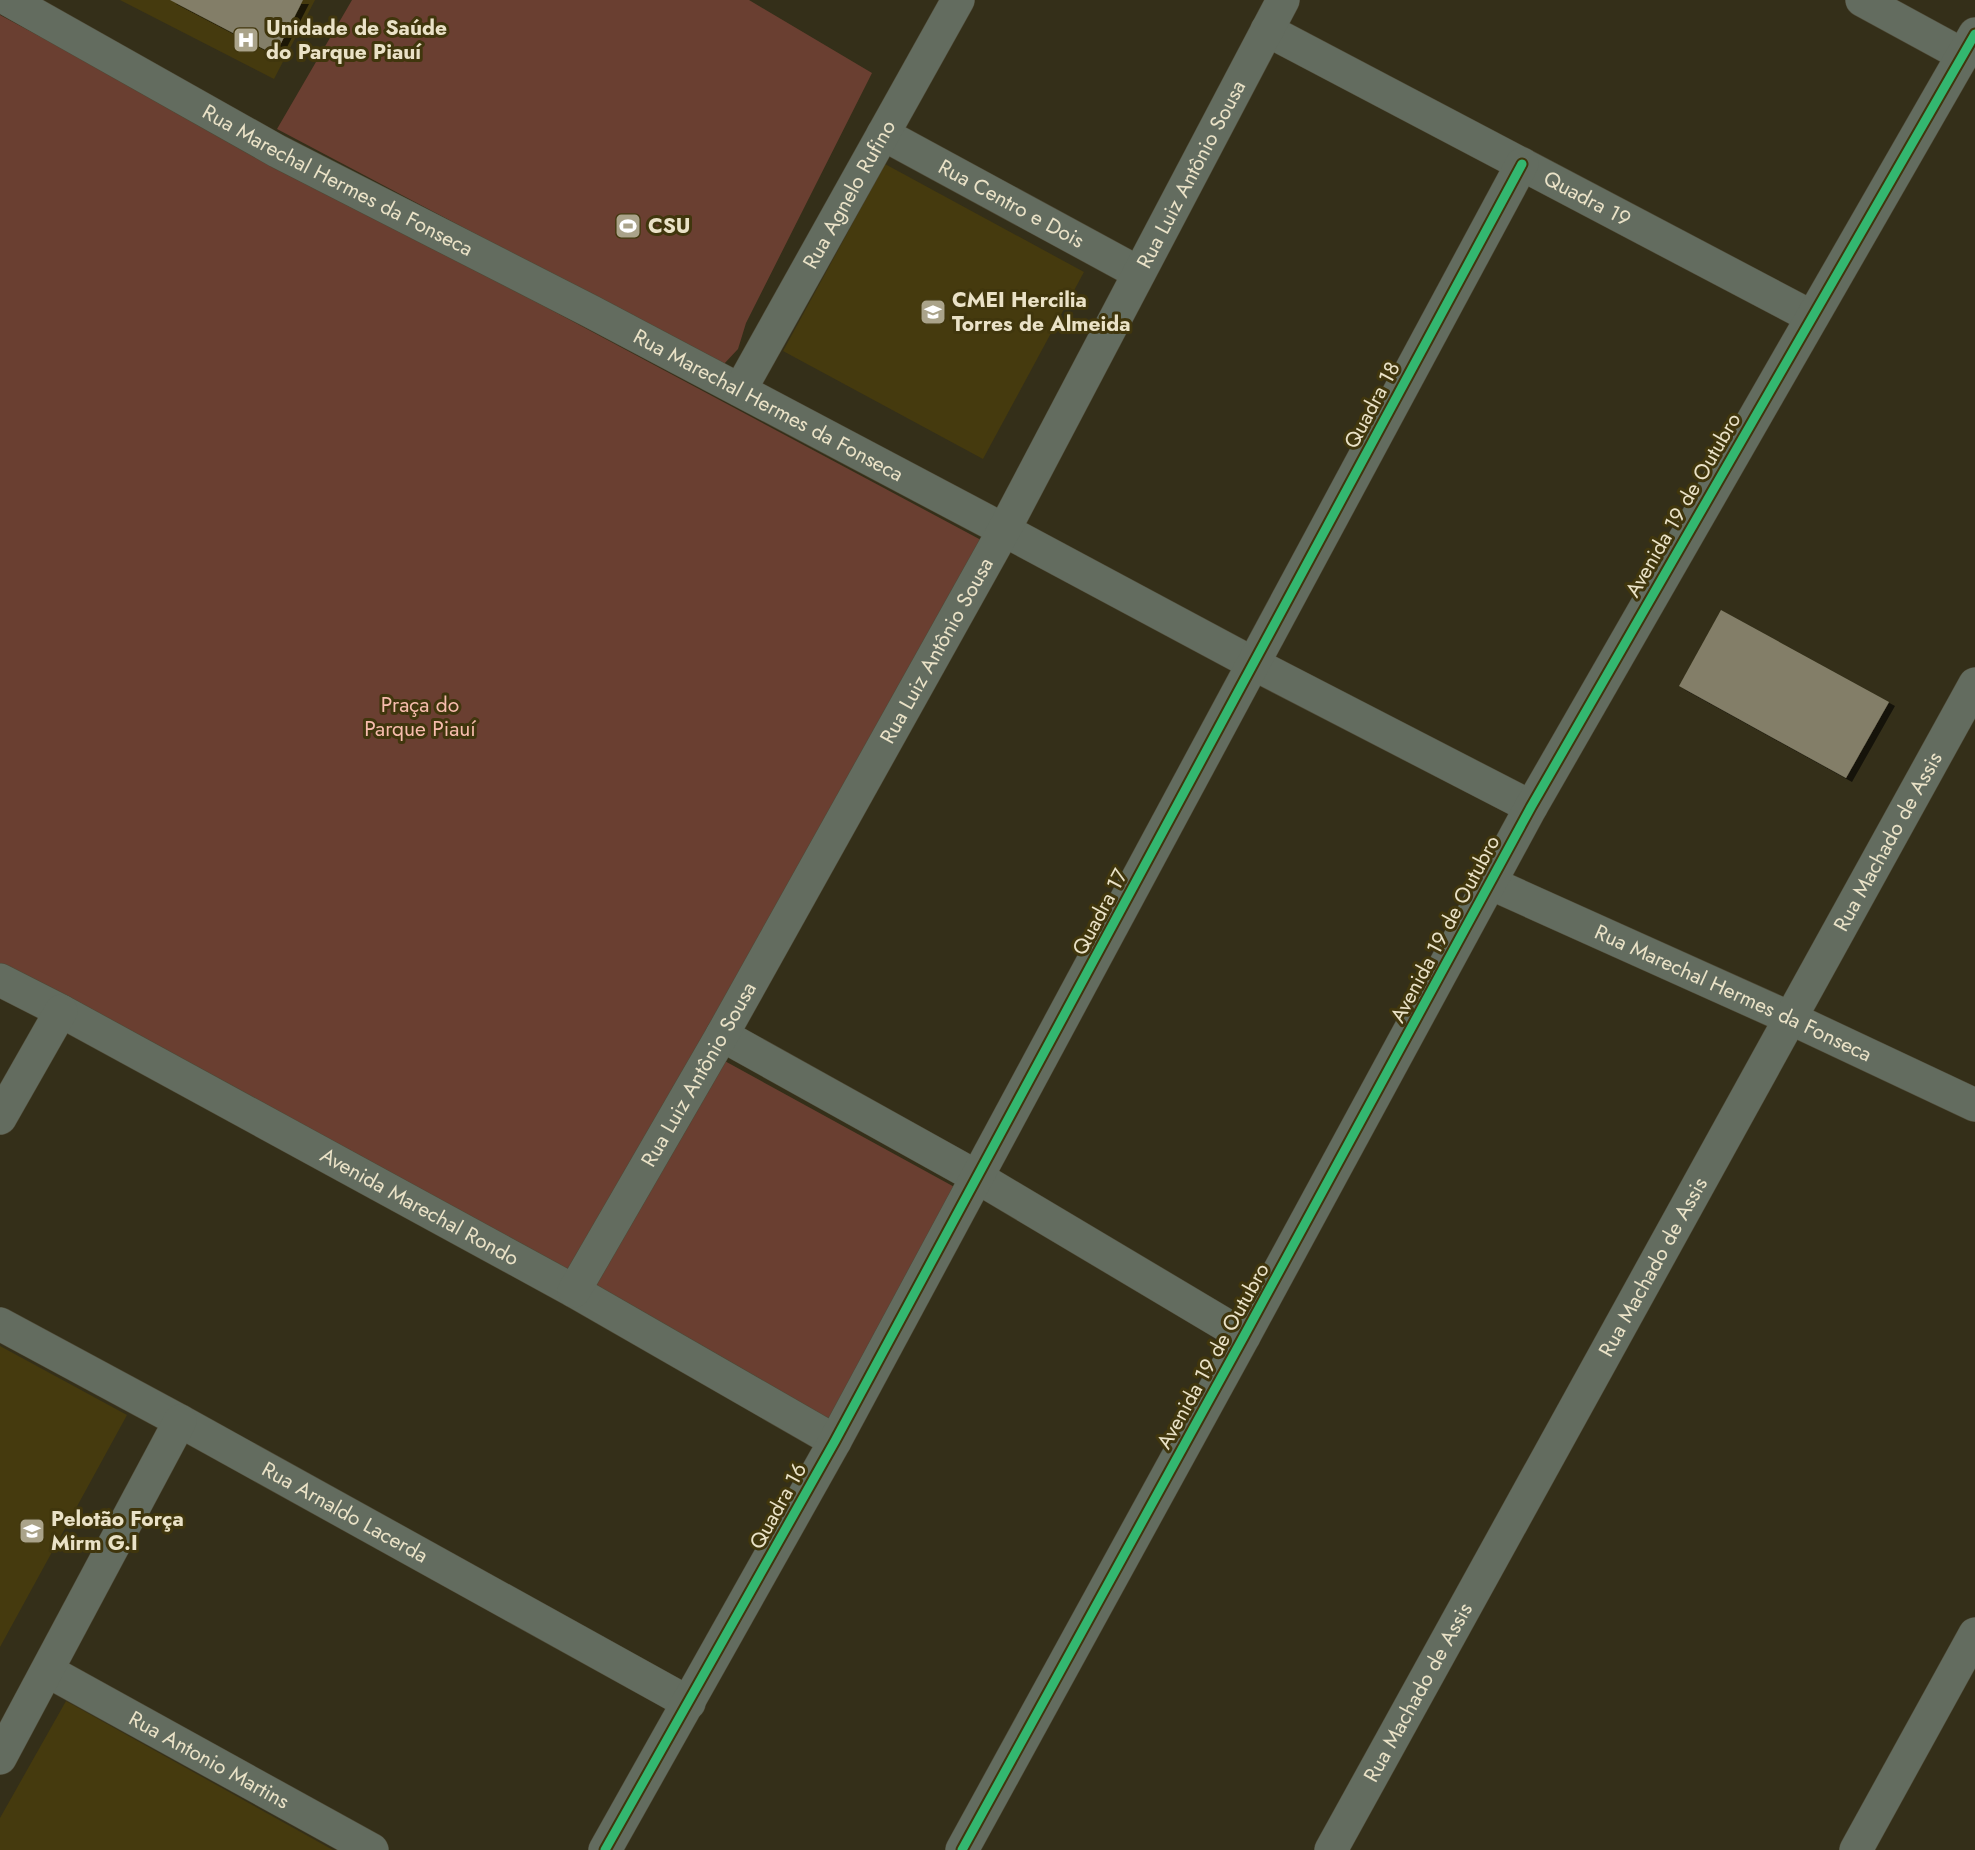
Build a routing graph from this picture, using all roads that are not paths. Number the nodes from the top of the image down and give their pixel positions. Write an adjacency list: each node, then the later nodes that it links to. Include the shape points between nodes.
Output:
1 (9, 0): 11 (street, Rua Marechal Hermes da Fonseca, via 277,151)
2 (958, 0): 7 (street, Rua Agnelo Rufino)
3 (1283, 0): 5 (street, Rua Luiz Antônio Sousa)
4 (1862, 0): 6 (street)
5 (1267, 30): 8 (street, Quadra 19); 9 (street, Rua Luiz Antônio Sousa)
6 (1969, 44): 10 (street, Avenida 19 de Outubro)
7 (883, 134): 9 (street, Rua Centro e Dois); 11 (street, Rua Agnelo Rufino)
8 (1522, 164): 10 (street, Quadra 19); 13 (street, Quadra 18)
9 (1139, 273): 12 (street, Rua Luiz Antônio Sousa)
10 (1812, 317): 15 (street, Avenida 19 de Outubro)
11 (740, 390): 12 (street, Rua Marechal Hermes da Fonseca)
12 (1004, 530): 13 (street, Rua Marechal Hermes da Fonseca); 20 (street, Rua Luiz Antônio Sousa)
13 (1254, 664): 15 (street, Rua Marechal Hermes da Fonseca); 23 (street, Quadra 17)
14 (1975, 684): 19 (street, Rua Machado de Assis)
15 (1531, 807): 16 (street, Avenida 19 de Outubro)
16 (1490, 883): 19 (street, Rua Marechal Hermes da Fonseca); 26 (street, Avenida 19 de Outubro)
17 (0, 980): 18 (street, Avenida Marechal Rondo)
18 (61, 1011): 22 (street); 24 (street, Avenida Marechal Rondo)
19 (1790, 1018): 21 (street, Rua Marechal Hermes da Fonseca); 36 (street, Rua Machado de Assis)
20 (723, 1035): 23 (street); 24 (street, Rua Luiz Antônio Sousa)
21 (1975, 1105)
22 (0, 1118)
23 (978, 1177): 26 (street); 28 (street, Quadra 16)
24 (574, 1291): 28 (street, Avenida Marechal Rondo)
25 (0, 1324): 27 (street, Rua Arnaldo Lacerda)
26 (1244, 1336): 35 (street, Avenida 19 de Outubro)
27 (180, 1421): 30 (street); 31 (street, Rua Arnaldo Lacerda)
28 (835, 1441): 31 (street, Quadra 16)
29 (1975, 1634): 37 (street)
30 (48, 1671): 32 (street); 33 (street, Rua Antonio Martins)
31 (689, 1703): 34 (street, Quadra 16)
32 (0, 1758)
33 (372, 1850)
34 (605, 1850)
35 (962, 1850)
36 (1330, 1850)
37 (1856, 1850)

